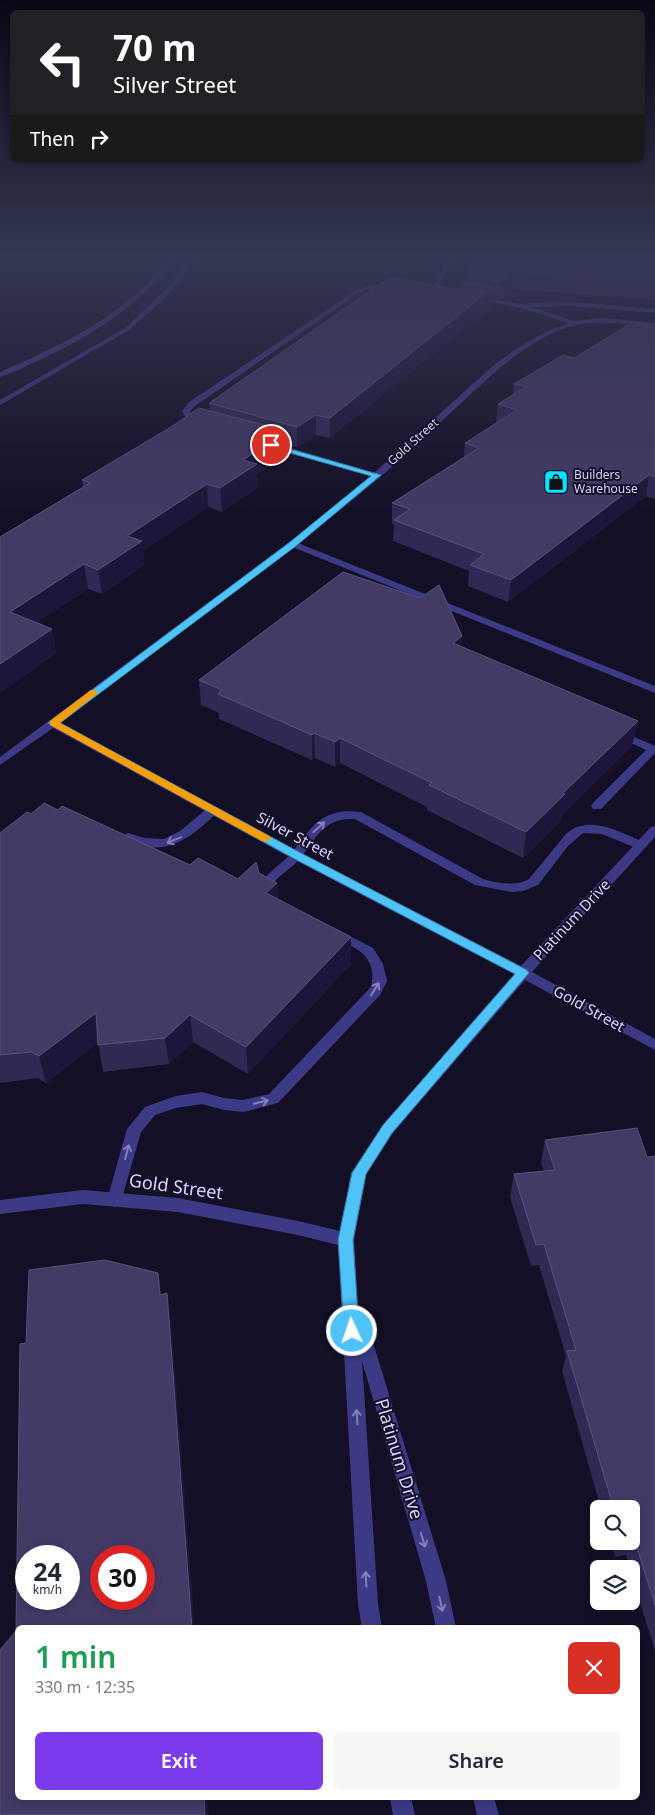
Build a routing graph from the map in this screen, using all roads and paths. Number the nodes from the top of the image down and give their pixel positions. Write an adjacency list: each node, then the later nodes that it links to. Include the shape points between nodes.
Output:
1 (67, 343): 5 (street)
2 (105, 343): 7 (street)
3 (282, 343): 9 (street, via 186,411 189,419)
4 (532, 343): 11 (street, Gold Street, via 498,366)
5 (14, 369): 6 (street); 7 (street)
6 (0, 375)
7 (46, 377): 8 (street)
8 (0, 403)
9 (210, 428)
10 (266, 444): 11 (street)
11 (377, 475): 12 (street, Gold Street)
12 (293, 544): 13 (street); 14 (street, Gold Street)
13 (655, 690)
14 (53, 723): 17 (street, Gold Street); 19 (street, Silver Street)
15 (610, 729): 16 (street)
16 (654, 750): 18 (street)
17 (0, 762)
18 (597, 806)
19 (213, 810): 21 (street, one-way to 21, via 178,840 162,844 140,843); 23 (street, Silver Street)
20 (655, 830): 22 (street, Platinum Drive)
21 (115, 832)
22 (641, 846): 23 (street, one-way to 22, via 328,818 344,813 357,815 479,882 501,888 529,885 544,871 557,851 582,828 595,828); 26 (street, Platinum Drive)
23 (295, 855): 24 (street, via 265,887 265,896); 26 (street, Silver Street)
24 (276, 903)
25 (323, 927): 28 (street, one-way to 25, via 134,1129 150,1111 202,1098 244,1106 273,1099 375,991 380,981 376,964 368,951)
26 (523, 973): 27 (street, Gold Street); 30 (street, Platinum Drive, via 388,1129 359,1173)
27 (655, 1045)
28 (115, 1200): 29 (street, Gold Street, via 83,1197); 30 (street, Gold Street, via 178,1205)
29 (0, 1206)
30 (346, 1240): 31 (street, Platinum Drive)
31 (350, 1292): 32 (street, Platinum Drive, one-way to 31); 33 (street, Platinum Drive, one-way to 33, via 436,1581)
32 (372, 1625)
33 (445, 1625)
34 (401, 1800): 36 (street)
35 (484, 1800): 37 (street)
36 (404, 1815)
37 (488, 1815)

